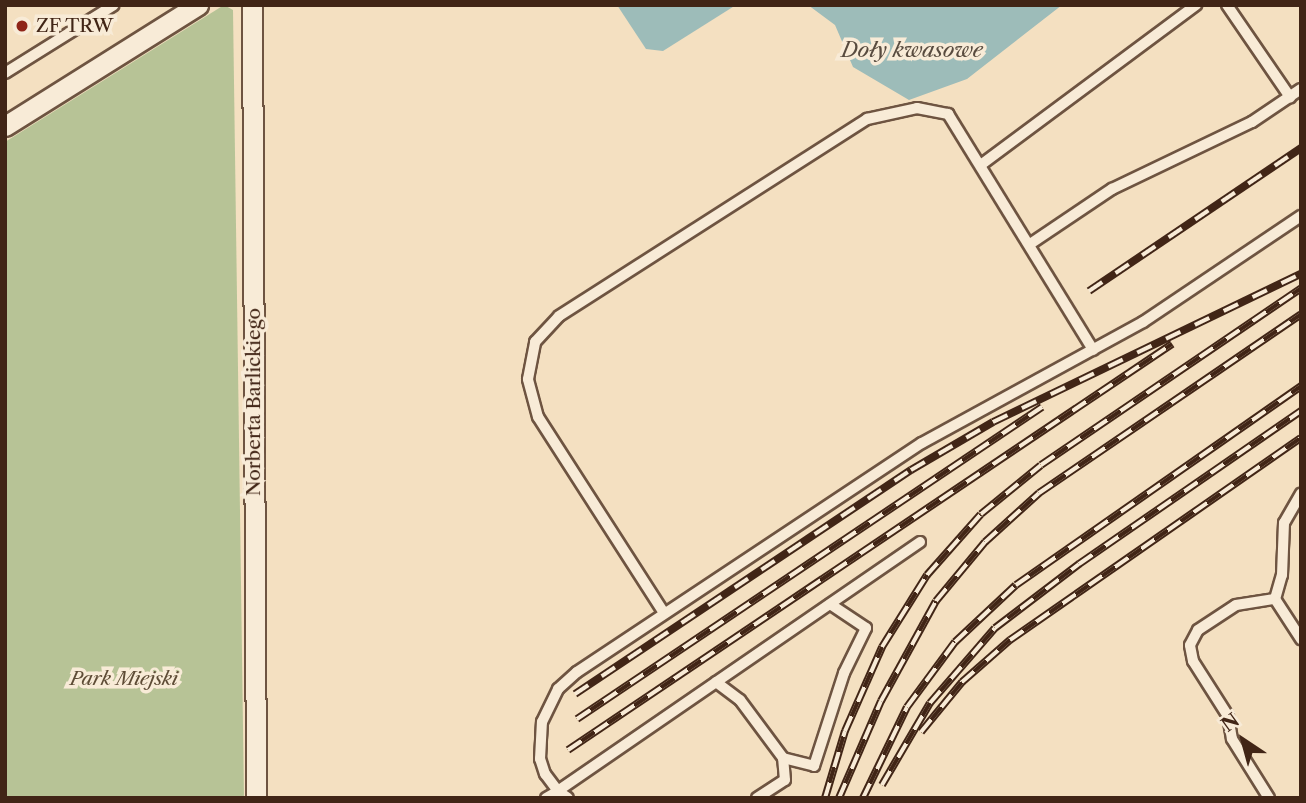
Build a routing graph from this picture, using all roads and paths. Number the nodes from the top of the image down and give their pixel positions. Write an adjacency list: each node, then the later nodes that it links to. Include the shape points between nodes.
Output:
1 (114, 5): 6 (lane)
2 (198, 5): 9 (street)
3 (252, 5): 23 (street, Norberta Barlickiego)
4 (1196, 5): 10 (lane)
5 (1227, 5): 8 (lane)
6 (5, 73)
7 (1301, 89): 8 (lane)
8 (1290, 97): 12 (lane, via 1252,122 1112,189)
9 (5, 126)
10 (982, 164): 12 (lane); 18 (lane, via 948,114 917,108 880,113 544,329 530,359 528,379 538,416)
11 (1301, 216): 13 (lane, via 1188,295)
12 (1030, 244): 13 (lane)
13 (1093, 350): 18 (lane, via 922,443)
14 (1301, 494): 16 (lane, via 1283,523 1282,575)
15 (920, 542): 17 (lane)
16 (1275, 599): 19 (lane); 27 (lane, via 1236,605 1198,630 1190,645 1193,661 1228,716 1232,739)
17 (830, 604): 20 (lane); 21 (lane, via 866,628 844,673 814,766)
18 (664, 613): 22 (lane, via 577,672 548,705 540,759)
19 (1301, 639)
20 (716, 682): 21 (lane, via 740,700); 22 (lane)
21 (783, 758): 26 (lane, via 785,780)
22 (558, 791): 24 (lane); 25 (lane)
23 (256, 798)
24 (546, 798)
25 (568, 798)
26 (757, 798)
27 (1269, 798)

